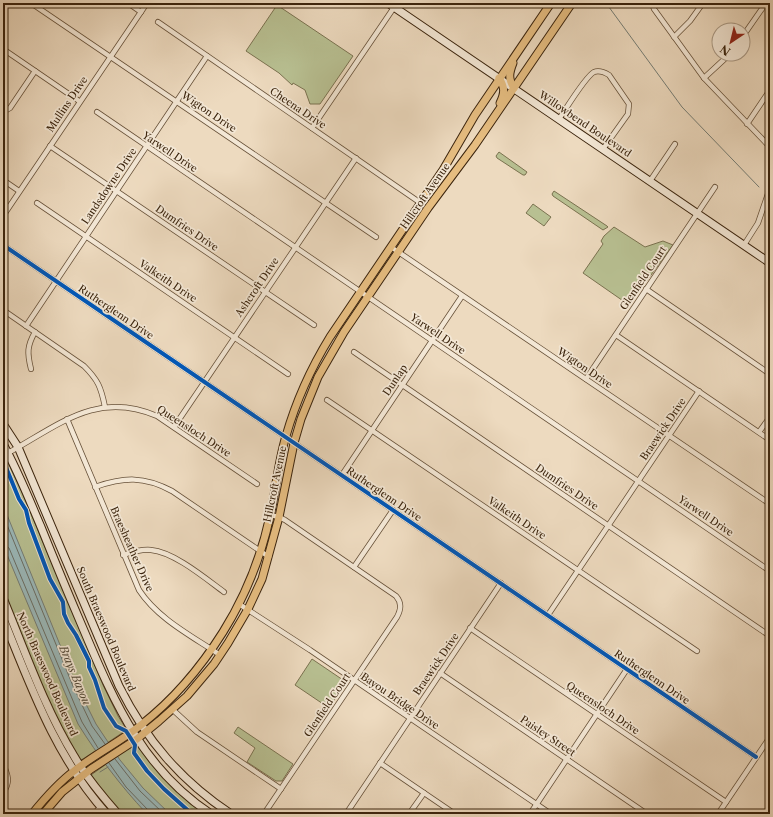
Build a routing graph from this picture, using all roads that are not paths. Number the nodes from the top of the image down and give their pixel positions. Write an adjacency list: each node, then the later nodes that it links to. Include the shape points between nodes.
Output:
1 (31, 3): 17 (street, Wigton Drive)
2 (128, 3): 10 (street)
3 (147, 3): 10 (street, Mullins Drive)
4 (551, 3): 14 (main road, Hillcroft Avenue)
5 (572, 3): 22 (main road, Hillcroft Avenue)
6 (703, 3): 13 (street)
7 (766, 3): 12 (street)
8 (393, 4): 20 (main road, Willowbend Boulevard); 31 (street)
9 (652, 4): 13 (street)
10 (141, 12): 17 (street, Mullins Drive)
11 (158, 22): 16 (street, Cheena Drive)
12 (751, 25)
13 (674, 37): 21 (street)
14 (521, 46): 20 (main road, Hillcroft Avenue); 22 (main road, via 509,72 510,83)
15 (3, 49): 19 (street)
16 (206, 56): 25 (street, Landsdowne Drive); 31 (street, Cheena Drive)
17 (110, 57): 24 (street, Mullins Drive); 25 (street, Wigton Drive)
18 (721, 62): 21 (street)
19 (35, 71): 24 (street); 26 (street, via 10,108)
20 (499, 78): 22 (main road, Willowbend Boulevard); 28 (main road, via 505,91); 45 (main road, Hillcroft Avenue, via 443,170)
21 (704, 78): 30 (street)
22 (514, 88): 28 (main road, Hillcroft Avenue); 29 (main road, Willowbend Boulevard)
23 (770, 90): 30 (street)
24 (79, 101): 33 (street, Mullins Drive)
25 (176, 101): 34 (street, Landsdowne Drive); 44 (street, Wigton Drive)
26 (3, 112)
27 (96, 112): 34 (street, Yarwell Drive)
28 (494, 118): 47 (main road, Hillcroft Avenue)
29 (559, 119): 36 (main road, Willowbend Boulevard); 36 (street, via 592,73 597,71 609,75 630,109)
30 (747, 124): 35 (street)
31 (312, 128): 37 (street, Cheena Drive)
32 (675, 144): 39 (street)
33 (50, 146): 42 (street, Mullins Drive); 43 (street, Dumfries Drive)
34 (146, 146): 43 (street, Landsdowne Drive); 54 (street, Yarwell Drive)
35 (770, 147)
36 (604, 149): 39 (main road, Willowbend Boulevard)
37 (356, 158): 44 (street, Ashcroft Drive); 45 (street, Cheena Drive)
38 (3, 180): 42 (street)
39 (650, 181): 48 (main road, Willowbend Boulevard)
40 (715, 187): 48 (street, Glenfield Court)
41 (770, 188): 53 (street, via 758,223)
42 (20, 191): 49 (street, Mullins Drive)
43 (116, 191): 50 (street, Landsdowne Drive); 60 (street, Dumfries Drive)
44 (325, 202): 51 (street, Wigton Drive); 54 (street, Ashcroft Drive)
45 (420, 202): 47 (street, Cheena Drive); 55 (main road, Hillcroft Avenue)
46 (37, 203): 50 (street, Valkeith Drive)
47 (428, 208): 56 (main road, Hillcroft Avenue)
48 (698, 213): 53 (main road, Willowbend Boulevard); 59 (street, Glenfield Court)
49 (3, 216)
50 (86, 236): 58 (street, Landsdowne Drive); 69 (street, Valkeith Drive)
51 (376, 237)
52 (3, 245): 58 (street, Rutherglenn Drive)
53 (744, 245): 57 (main road, Willowbend Boulevard)
54 (295, 247): 60 (street, Ashcroft Drive); 61 (street, Yarwell Drive)
55 (391, 247): 56 (street, Wigton Drive); 61 (main road, Hillcroft Avenue)
56 (399, 252): 62 (street, Wigton Drive); 63 (main road, Hillcroft Avenue)
57 (770, 262)
58 (56, 281): 66 (street, Landsdowne Drive); 76 (street, Rutherglenn Drive)
59 (646, 290): 68 (street, Glenfield Court); 74 (street)
60 (265, 292): 65 (street, Dumfries Drive); 69 (street, Ashcroft Drive)
61 (360, 292): 63 (street, Yarwell Drive); 88 (main road, Hillcroft Avenue, via 316,360 302,389)
62 (462, 296): 70 (street, Dunlap); 75 (street, Wigton Drive)
63 (368, 297): 70 (street, Yarwell Drive); 90 (main road, Hillcroft Avenue, via 318,377)
64 (3, 310): 66 (street)
65 (314, 325)
66 (26, 326): 67 (street)
67 (35, 332): 72 (street, via 29,342); 80 (street, via 84,366 96,378)
68 (616, 335): 75 (street, Glenfield Court); 78 (street)
69 (234, 338): 73 (street, Valkeith Drive); 76 (street, Ashcroft Drive)
70 (432, 341): 77 (street, Dunlap); 95 (street, Yarwell Drive)
71 (354, 352): 77 (street, Dumfries Drive)
72 (31, 368)
73 (288, 374)
74 (770, 374)
75 (586, 379): 87 (street, Wigton Drive)
76 (204, 382): 84 (street, Ashcroft Drive); 88 (street, Rutherglenn Drive)
77 (402, 385): 85 (street, Dunlap); 102 (street, Dumfries Drive)
78 (699, 391): 86 (street); 87 (street, Braewick Drive)
79 (327, 400): 85 (street, Valkeith Drive)
80 (106, 406): 82 (street, Queensloch Drive, via 81,412); 84 (street, Queensloch Drive, via 144,410)
81 (770, 417): 86 (street)
82 (67, 419): 92 (street, Queensloch Drive); 97 (street, Braesheather Drive)
83 (3, 424): 92 (main road, South Braeswood Boulevard)
84 (174, 427): 96 (street, Queensloch Drive)
85 (372, 430): 94 (street, Dunlap); 109 (street, Valkeith Drive)
86 (759, 432): 89 (street)
87 (669, 436): 95 (street, Braewick Drive); 98 (street, Wigton Drive)
88 (285, 437): 90 (street, Rutherglenn Drive); 100 (main road, Hillcroft Avenue)
89 (770, 440)
90 (294, 443): 94 (street, Rutherglenn Drive); 101 (main road, Hillcroft Avenue)
91 (3, 444): 93 (main road, South Braeswood Boulevard)
92 (18, 447): 93 (street, Queensloch Drive); 103 (main road, South Braeswood Boulevard)
93 (8, 453): 104 (main road, South Braeswood Boulevard)
94 (342, 475): 99 (street, Rutherglenn Drive)
95 (638, 481): 102 (street, Braewick Drive); 110 (street, Yarwell Drive)
96 (257, 484)
97 (95, 488): 105 (street, via 110,482 127,480 144,480 162,485); 106 (street, Braesheather Drive)
98 (770, 504)
99 (393, 510): 108 (street); 111 (street, Rutherglenn Drive)
100 (270, 515): 101 (street); 105 (main road, Hillcroft Avenue)
101 (279, 517): 107 (main road, Hillcroft Avenue); 108 (street)
102 (608, 526): 109 (street, Braewick Drive); 121 (street, Dumfries Drive)
103 (58, 542): 104 (main road); 120 (main road, South Braeswood Boulevard)
104 (48, 546): 122 (main road, South Braeswood Boulevard)
105 (261, 552): 107 (street); 114 (main road, Hillcroft Avenue)
106 (123, 555): 112 (street, via 151,550 168,554); 123 (street, Braesheather Drive, via 139,590 154,609)
107 (269, 557): 116 (main road, Hillcroft Avenue)
108 (354, 567): 131 (street, Glenfield Court, via 396,596 401,605 397,617)
109 (578, 571): 117 (street, Braewick Drive); 124 (street, Valkeith Drive)
110 (770, 571)
111 (501, 583): 117 (street, Rutherglenn Drive); 119 (street, Braewick Drive)
112 (224, 592)
113 (3, 598): 115 (main road, North Braeswood Boulevard)
114 (239, 604): 116 (street, Bayou Bridge Drive); 123 (main road, Hillcroft Avenue)
115 (5, 608): 132 (main road, North Braeswood Boulevard)
116 (248, 609): 125 (main road, Hillcroft Avenue); 131 (street, Bayou Bridge Drive)
117 (548, 616): 127 (street, Rutherglenn Drive)
118 (3, 618): 133 (main road, North Braeswood Boulevard)
119 (470, 628): 128 (street, Braewick Drive); 136 (street, Queensloch Drive)
120 (96, 633): 122 (main road); 129 (main road, South Braeswood Boulevard)
121 (770, 636)
122 (86, 637): 130 (main road, South Braeswood Boulevard)
123 (212, 649): 125 (street, Braesheather Drive); 126 (main road, Hillcroft Avenue)
124 (696, 651)
125 (220, 655): 134 (main road, Hillcroft Avenue)
126 (197, 668): 134 (main road, via 185,690); 138 (main road, Hillcroft Avenue, via 177,692)
127 (627, 669): 136 (street); 143 (street, Rutherglenn Drive)
128 (440, 673): 137 (street, Braewick Drive); 144 (street, Paisley Street)
129 (114, 674): 130 (main road); 138 (main road, South Braeswood Boulevard, via 128,705)
130 (104, 678): 139 (main road, South Braeswood Boulevard)
131 (354, 681): 137 (street, Bayou Bridge Drive); 150 (street, Glenfield Court)
132 (40, 688): 133 (main road); 147 (main road, North Braeswood Boulevard)
133 (33, 691): 147 (main road, North Braeswood Boulevard, via 55,739)
134 (187, 696): 135 (main road, Hillcroft Avenue)
135 (172, 709): 140 (main road, Hillcroft Avenue); 150 (street, via 197,732)
136 (597, 715): 144 (street); 155 (street, Queensloch Drive)
137 (410, 718): 145 (street, Braewick Drive); 156 (street, Bayou Bridge Drive)
138 (141, 725): 139 (main road, Hillcroft Avenue); 140 (main road, South Braeswood Boulevard)
139 (132, 731): 142 (main road, South Braeswood Boulevard); 147 (main road, Hillcroft Avenue)
140 (146, 732): 142 (main road, Hillcroft Avenue); 149 (main road, South Braeswood Boulevard, via 164,756)
141 (770, 737): 143 (street)
142 (137, 739): 148 (main road, Hillcroft Avenue); 153 (main road, South Braeswood Boulevard, via 160,769)
143 (756, 757): 155 (street)
144 (567, 760): 156 (street); 172 (street, Paisley Street)
145 (380, 762): 152 (street); 167 (street, Braewick Drive)
146 (3, 764): 151 (street, via 9,778)
147 (80, 766): 148 (main road, North Braeswood Boulevard); 154 (main road, Hillcroft Avenue)
148 (85, 774): 157 (main road, North Braeswood Boulevard); 160 (main road, Hillcroft Avenue, via 62,792); 163 (main road, North Braeswood Boulevard)
149 (193, 786): 153 (main road); 165 (main road, South Braeswood Boulevard)
150 (281, 789): 166 (street, Glenfield Court)
151 (3, 793)
152 (424, 793): 168 (street); 169 (street)
153 (185, 794): 164 (main road, South Braeswood Boulevard)
154 (44, 799): 158 (main road, Hillcroft Avenue); 159 (main road, via 45,803)
155 (726, 802): 173 (street)
156 (537, 804): 170 (street); 171 (street, Bayou Bridge Drive)
157 (101, 807): 161 (street); 162 (main road, North Braeswood Boulevard)
158 (32, 814)
159 (36, 814)
160 (43, 814)
161 (93, 814)
162 (107, 814)
163 (118, 814)
164 (211, 814)
165 (231, 814)
166 (264, 814)
167 (346, 814)
168 (409, 814)
169 (455, 814)
170 (530, 814)
171 (551, 814)
172 (647, 814)
173 (718, 814)

